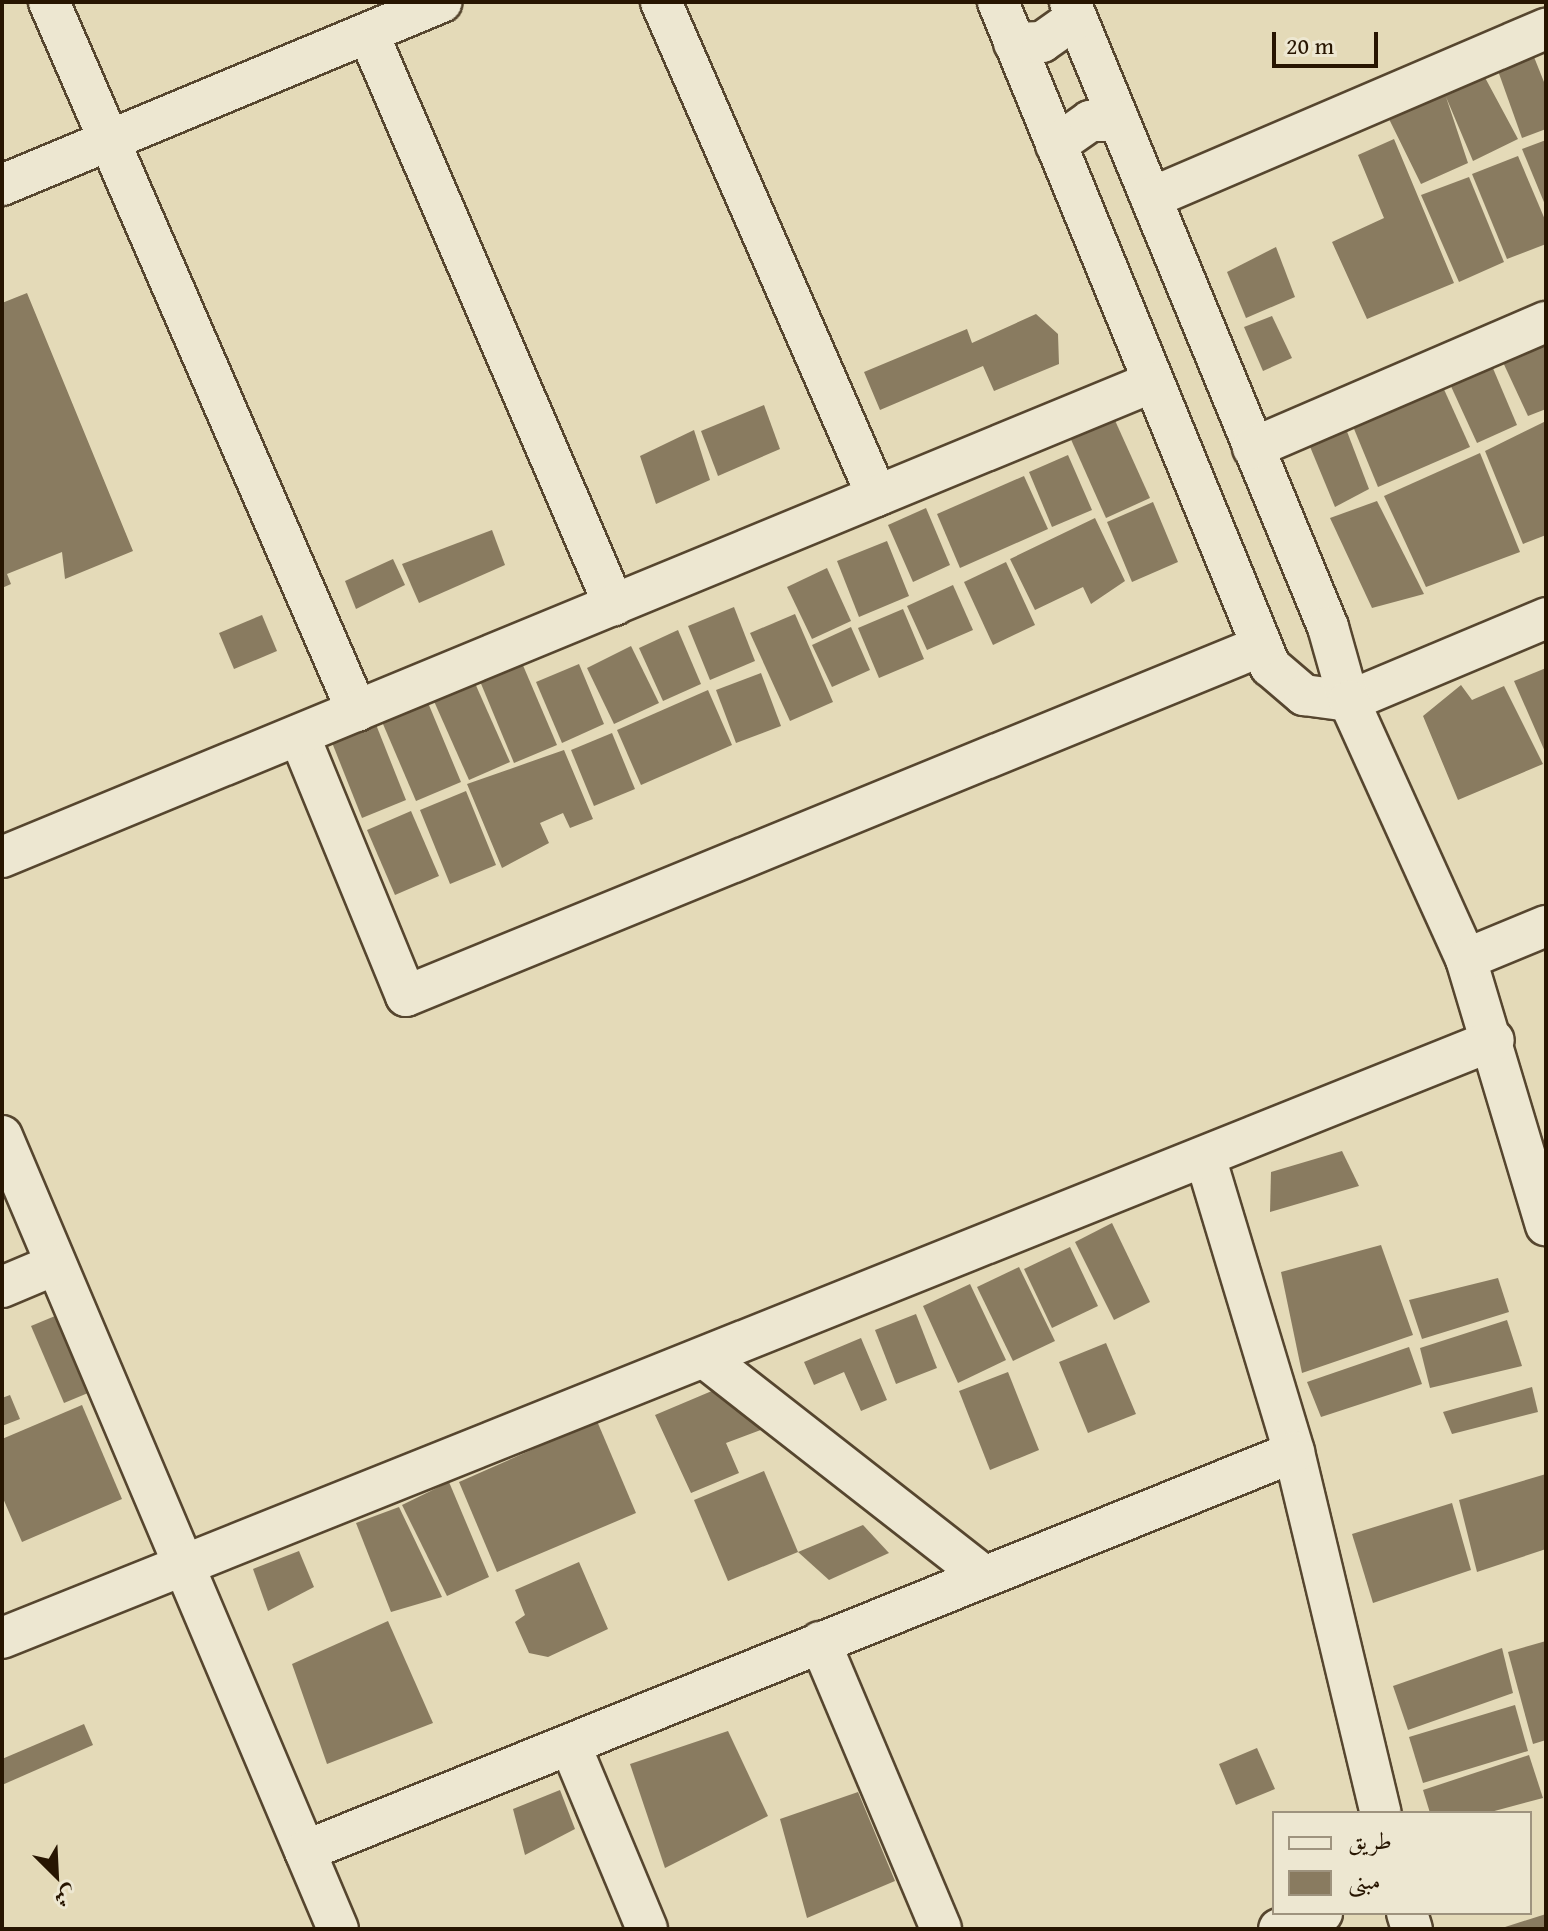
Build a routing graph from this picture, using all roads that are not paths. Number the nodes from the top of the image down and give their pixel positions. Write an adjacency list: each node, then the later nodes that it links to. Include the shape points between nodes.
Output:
1 (49, 2): 10 (street)
2 (441, 2): 7 (street)
3 (661, 2): 17 (street)
4 (998, 2): 8 (street)
5 (1073, 10): 8 (street, via 1042,42); 9 (street)
6 (1546, 29): 13 (street)
7 (368, 33): 10 (street); 18 (street)
8 (1014, 43): 11 (street)
9 (1119, 121): 11 (street, via 1090,121); 13 (street)
10 (107, 141): 12 (street); 22 (street)
11 (1056, 145): 15 (street)
12 (2, 185)
13 (1151, 198): 16 (street)
14 (1546, 322): 16 (street)
15 (1153, 382): 17 (street); 20 (street)
16 (1253, 448): 21 (street, via 1328,627)
17 (877, 496): 18 (street)
18 (614, 605): 22 (street)
19 (1546, 618): 21 (street)
20 (1261, 646): 21 (street, via 1270,666 1295,689 1326,701); 23 (street, via 406,996)
21 (1349, 701): 26 (street)
22 (357, 711): 23 (street)
23 (299, 735): 24 (street)
24 (2, 857)
25 (1546, 926): 26 (street)
26 (1466, 959): 27 (street)
27 (1494, 1040): 29 (street); 30 (street)
28 (2, 1136): 31 (street)
29 (1206, 1160): 33 (street); 34 (street)
30 (1546, 1225)
31 (54, 1265): 32 (street); 35 (street)
32 (2, 1287)
33 (705, 1358): 35 (street); 36 (street)
34 (1294, 1452): 36 (street); 40 (street)
35 (186, 1564): 37 (street); 41 (street)
36 (985, 1577): 38 (street)
37 (2, 1638)
38 (820, 1642): 39 (street); 45 (street)
39 (571, 1747): 41 (street); 44 (street)
40 (1381, 1811)
41 (305, 1851): 43 (street)
42 (1317, 1915): 46 (street)
43 (338, 1929)
44 (647, 1929)
45 (941, 1929)
46 (1279, 1929)

